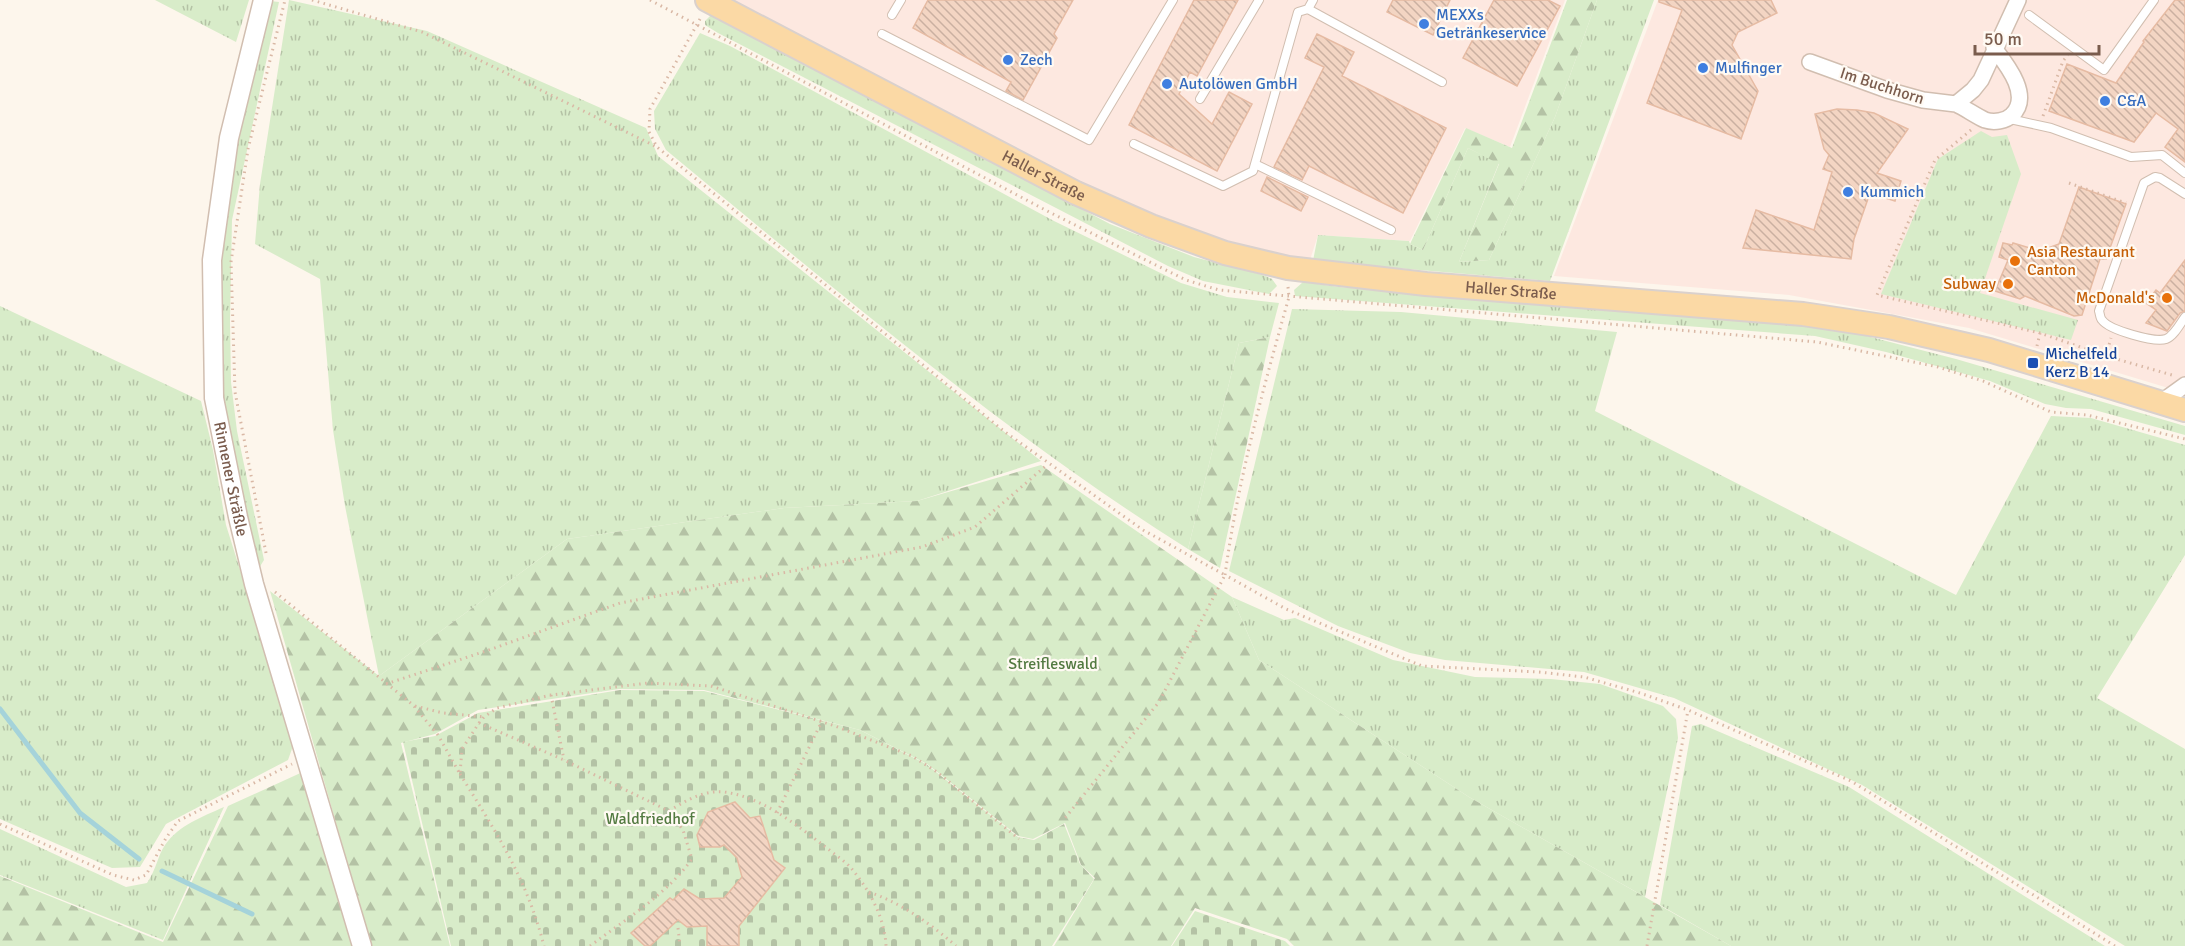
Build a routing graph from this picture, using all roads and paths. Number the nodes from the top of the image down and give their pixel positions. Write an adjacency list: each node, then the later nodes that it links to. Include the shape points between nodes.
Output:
1 (263, 0): 51 (street, Rinnener Sträßle, via 229,138 212,260 214,398 254,584)
2 (285, 0): 41 (path, via 248,148 231,262 235,392)
3 (312, 0): 27 (path, via 422,32)
4 (650, 0): 15 (path)
5 (707, 0): 37 (main road, Haller Straße, via 1076,193 1225,253 1288,268 1426,285 1792,313 1890,327 1989,350)
6 (901, 0): 13 (lane)
7 (1173, 0): 16 (lane, via 1089,140)
8 (1259, 0): 21 (lane)
9 (1313, 0): 12 (lane)
10 (2018, 0): 17 (street)
11 (2154, 0): 18 (lane, via 2104,70)
12 (1308, 9): 20 (lane); 28 (lane, via 1298,12)
13 (892, 15)
14 (2029, 15): 18 (lane)
15 (697, 25): 27 (path, via 650,109 649,132); 34 (path, via 1051,213 1186,280 1219,290)
16 (882, 34)
17 (1994, 48): 22 (street, via 1981,80); 23 (street, via 2020,92 2016,111)
18 (2073, 48): 25 (path, via 2063,61)
19 (1810, 62): 22 (street, Im Buchhorn, via 1887,90)
20 (1442, 82)
21 (1200, 99)
22 (1956, 104): 24 (street, Im Buchhorn)
23 (2008, 118): 24 (street); 25 (lane)
24 (1985, 120): 36 (path, via 1935,160 1877,295 2040,333)
25 (2040, 126): 29 (lane, via 2131,157 2162,155)
26 (1134, 144): 28 (lane, via 1223,186 1253,171)
27 (657, 147): 40 (path)
28 (1255, 164): 33 (lane)
29 (2185, 172)
30 (2069, 183): 32 (path)
31 (2185, 194): 35 (lane, via 2160,178 2144,183 2098,311 2102,321 2114,329 2154,340 2172,336)
32 (2121, 201)
33 (1391, 230)
34 (1288, 297): 39 (path, via 1817,342 1983,381 2051,412 2087,415); 42 (path, via 1232,521)
35 (2185, 317)
36 (2183, 382): 37 (street)
37 (2160, 403): 38 (main road, Haller Straße)
38 (2185, 410)
39 (2185, 439)
40 (1048, 464): 42 (path, via 1143,530); 44 (path, via 975,527 921,547 620,603)
41 (268, 564)
42 (1225, 575): 47 (path, via 1286,609 1422,666 1584,677); 56 (path, via 1159,702)
43 (275, 593): 44 (path)
44 (386, 684): 46 (path)
45 (551, 695): 48 (path, via 497,708); 49 (path, via 648,683 711,686); 52 (path)
46 (413, 705): 48 (path); 53 (path, via 438,735)
47 (1688, 710): 67 (path); 68 (path, via 1851,781)
48 (484, 717): 50 (path)
49 (822, 722): 55 (path); 58 (path, via 912,756)
50 (479, 723): 52 (path); 53 (path, via 462,749)
51 (306, 753): 57 (path, via 178,821 146,875 134,880 113,875); 61 (street, Rinnener Sträßle)
52 (564, 760): 54 (path)
53 (460, 774): 62 (path, via 508,851 536,912)
54 (669, 811): 55 (path, via 695,796 722,792 749,799); 63 (path, via 683,830 692,859 679,877)
55 (777, 813): 59 (path, via 850,866)
56 (1065, 818)
57 (0, 824)
58 (1019, 839)
59 (869, 892): 65 (path, via 886,933); 66 (path, via 890,899)
60 (678, 928): 64 (path)
61 (362, 946)
62 (544, 946)
63 (590, 946)
64 (680, 946)
65 (886, 946)
66 (956, 946)
67 (1647, 946)
68 (2115, 946)

